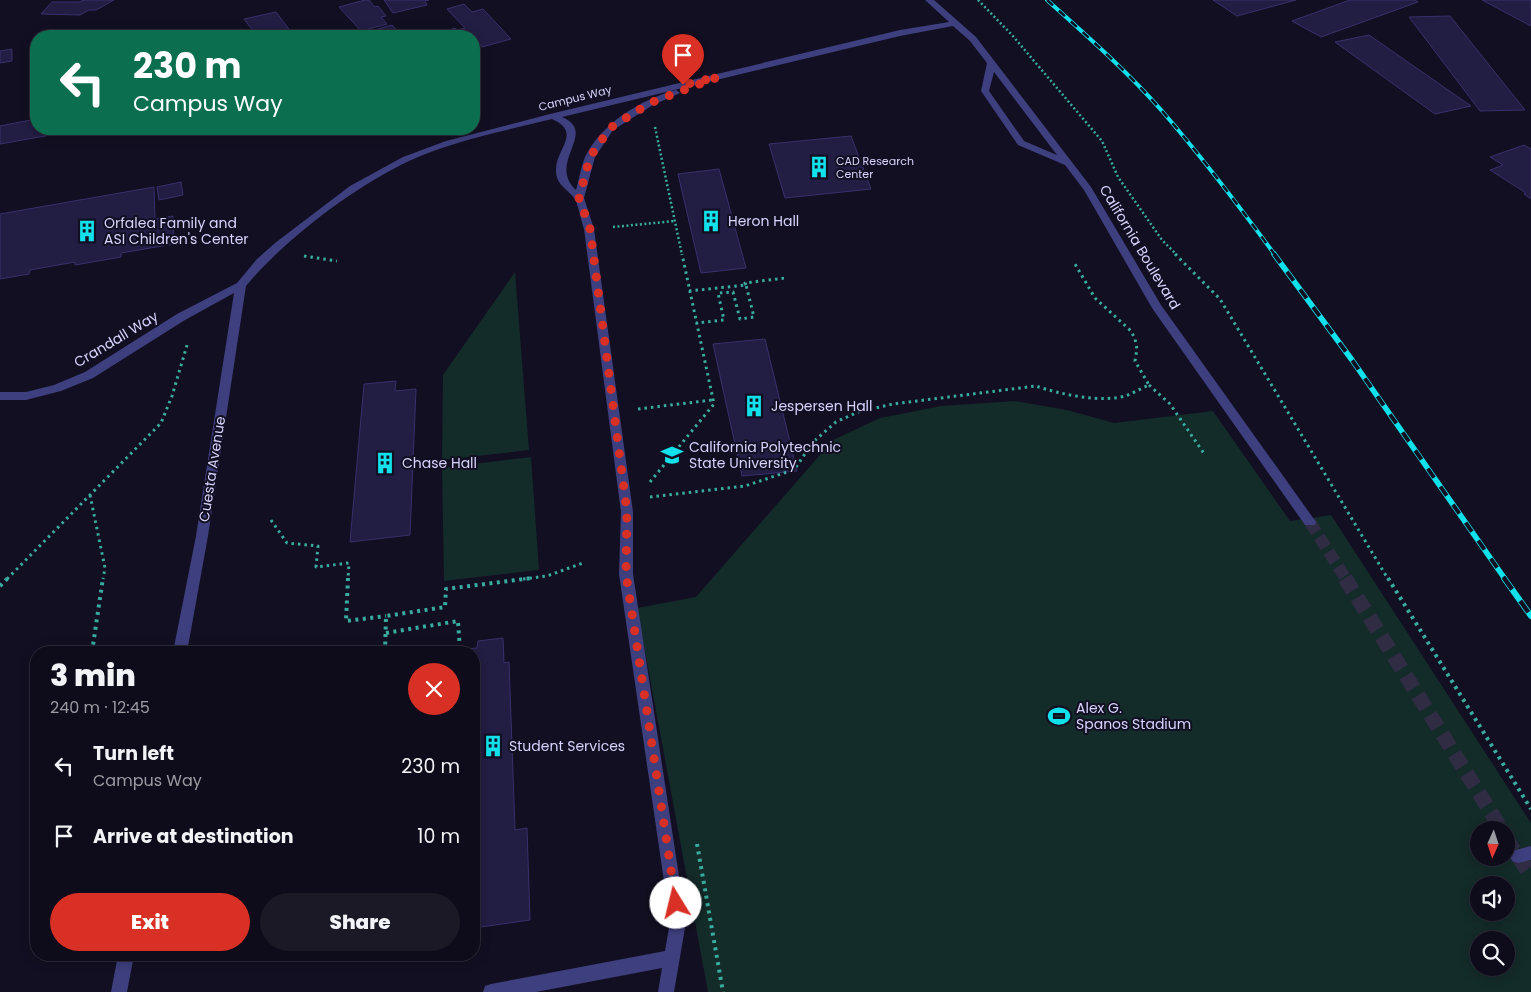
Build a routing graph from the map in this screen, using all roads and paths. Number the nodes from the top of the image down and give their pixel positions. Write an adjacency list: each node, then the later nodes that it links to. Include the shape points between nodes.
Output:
1 (929, 0): 3 (street, California Boulevard)
2 (978, 0): 43 (path, via 1102,141 1118,177 1162,240 1220,299)
3 (955, 22): 4 (street, California Boulevard); 5 (street, Campus Way)
4 (991, 63): 10 (street, California Boulevard); 10 (street, via 985,91 1021,143)
5 (718, 77): 6 (street, Campus Way); 11 (street, via 650,103 610,128 590,157)
6 (553, 116): 8 (street, Campus Way); 11 (street, via 566,120 571,128 561,168 563,180)
7 (654, 122): 12 (path)
8 (480, 135)
9 (480, 135): 18 (street, Campus Way, via 406,159 353,188 278,245)
10 (1068, 163): 34 (street, California Boulevard, via 1088,190 1156,306)
11 (579, 198): 13 (street)
12 (675, 221): 13 (path); 20 (path)
13 (590, 229): 26 (street)
14 (298, 254): 15 (path)
15 (337, 261)
16 (1075, 264): 23 (path, via 1095,298 1120,318 1136,337 1135,361)
17 (786, 278): 19 (path)
18 (241, 284): 24 (street, Crandall Way, via 181,317 89,375 26,396); 40 (street, Cuesta Avenue, via 202,536)
19 (746, 285): 20 (path); 21 (path, via 754,317 740,319 733,292 718,293 724,320)
20 (689, 291): 21 (path)
21 (696, 323): 25 (path)
22 (188, 342): 31 (path, via 161,423)
23 (1149, 386): 27 (path, via 1170,404); 28 (path, via 1126,396 1090,398 1036,386 892,404 858,412 836,422 813,442)
24 (0, 396)
25 (712, 400): 26 (path); 30 (path, via 714,404)
26 (614, 412): 44 (street, via 627,512 626,574 678,922)
27 (1204, 455)
28 (796, 467)
29 (790, 471): 32 (path, via 745,486)
30 (647, 487)
31 (90, 495): 36 (path); 39 (path, via 105,568)
32 (646, 497)
33 (271, 520): 37 (path, via 286,543 318,546 316,567 349,563 346,621)
34 (1310, 522)
35 (583, 563): 37 (path, via 547,576 446,589 445,607)
36 (0, 586)
37 (386, 616): 38 (path)
38 (386, 633): 41 (path); 42 (path, via 458,621)
39 (93, 646)
40 (181, 646)
41 (385, 646)
42 (460, 646)
43 (1531, 809)
44 (673, 958): 47 (street); 48 (street)
45 (125, 961): 46 (street)
46 (119, 992)
47 (490, 992)
48 (666, 992)

